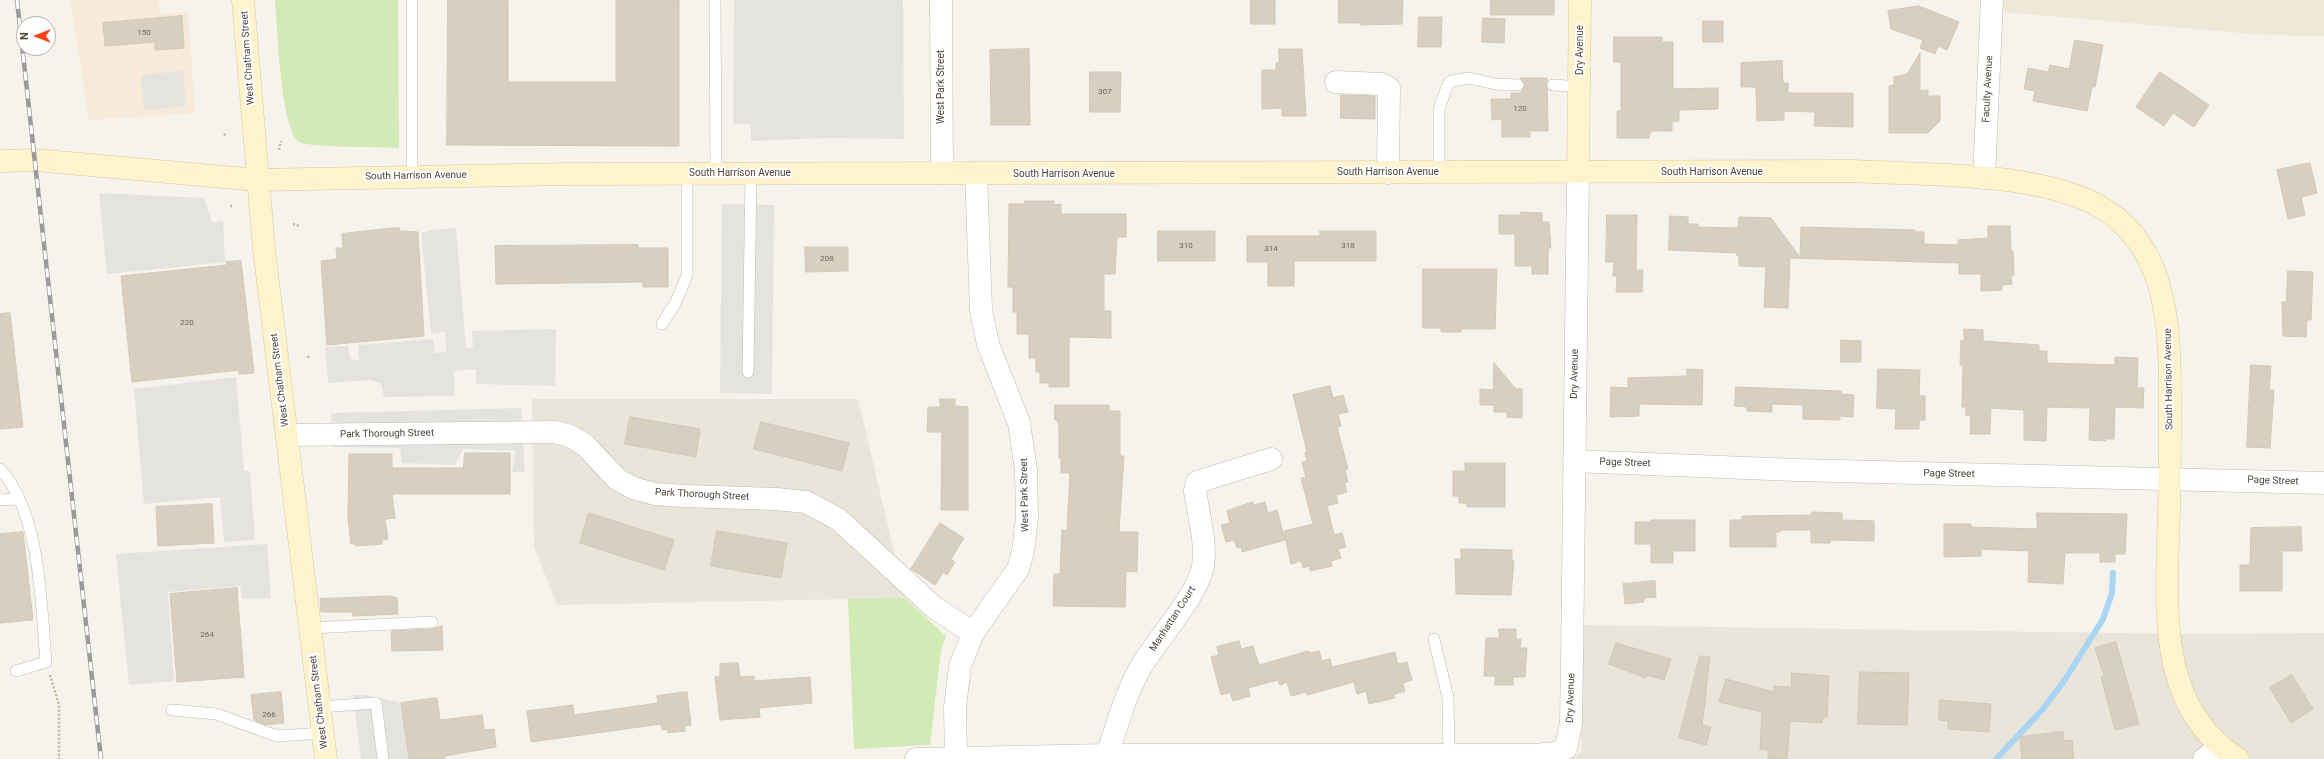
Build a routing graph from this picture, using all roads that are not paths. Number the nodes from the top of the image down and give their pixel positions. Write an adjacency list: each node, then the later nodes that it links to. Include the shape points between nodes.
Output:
1 (243, 0): 22 (street, West Chatham Street)
2 (412, 0): 20 (lane)
3 (715, 0): 18 (lane)
4 (941, 0): 14 (street, West Park Street)
5 (1580, 0): 10 (street, Dry Avenue)
6 (1992, 0): 21 (street, Faculty Avenue)
7 (1336, 82): 16 (street, via 1382,84 1389,88)
8 (1518, 85): 12 (lane, via 1495,84 1469,78 1451,81 1448,84 1439,109)
9 (1553, 85): 10 (lane)
10 (1580, 87): 13 (street, Dry Avenue)
11 (0, 161): 22 (street, South Harrison Avenue, via 35,160)
12 (1439, 172): 13 (street, South Harrison Avenue); 16 (street, South Harrison Avenue)
13 (1578, 172): 21 (street, South Harrison Avenue, via 1854,171); 27 (street, Dry Avenue)
14 (942, 173): 15 (street, South Harrison Avenue); 19 (street, South Harrison Avenue)
15 (976, 173): 16 (street, South Harrison Avenue); 35 (street, West Park Street, via 982,316 988,344 1019,423 1026,470 1027,517 1023,552 1018,568)
16 (1388, 173)
17 (688, 174): 18 (street, South Harrison Avenue); 20 (street, South Harrison Avenue); 23 (lane, via 686,275 676,302)
18 (716, 174): 19 (street, South Harrison Avenue)
19 (751, 174): 24 (lane)
20 (412, 176): 22 (street, South Harrison Avenue)
21 (1984, 178): 29 (street, South Harrison Avenue, via 2037,186 2081,198 2113,216 2134,236 2144,250 2165,302 2168,328)
22 (258, 180): 25 (street, West Chatham Street)
23 (662, 324)
24 (748, 372)
25 (287, 435): 34 (street, West Chatham Street); 35 (street, Park Thorough Street, via 554,432 570,436 585,445 617,479 633,488 655,494 678,496 806,502 838,519 936,608)
26 (1271, 459): 43 (street, Manhattan Court, via 1197,482 1195,491 1203,552 1200,575 1141,667 1129,692)
27 (1574, 461): 29 (street, Page Street, via 1795,470); 41 (street, Dry Avenue)
28 (0, 469): 31 (lane, via 10,480)
29 (2170, 479): 30 (street, Page Street); 42 (street, South Harrison Avenue, via 2167,584 2169,642 2182,692 2203,731)
30 (2324, 483)
31 (18, 499): 32 (lane); 37 (lane, via 27,518 34,544 46,662)
32 (0, 500)
33 (432, 622): 34 (lane)
34 (310, 628): 38 (street, West Chatham Street)
35 (973, 633): 45 (street, West Park Street, via 960,666 956,689)
36 (1434, 639): 44 (lane, via 1448,698)
37 (16, 671)
38 (320, 707): 40 (street, West Chatham Street); 47 (lane, via 376,703)
39 (172, 710): 40 (lane, via 216,714 277,736)
40 (323, 733): 46 (street, West Chatham Street)
41 (1572, 753): 44 (street)
42 (2211, 753): 49 (street, South Harrison Avenue)
43 (1107, 756): 44 (street); 45 (street)
44 (1449, 756)
45 (956, 758): 48 (street)
46 (326, 759)
47 (383, 759)
48 (916, 759)
49 (2238, 759)

